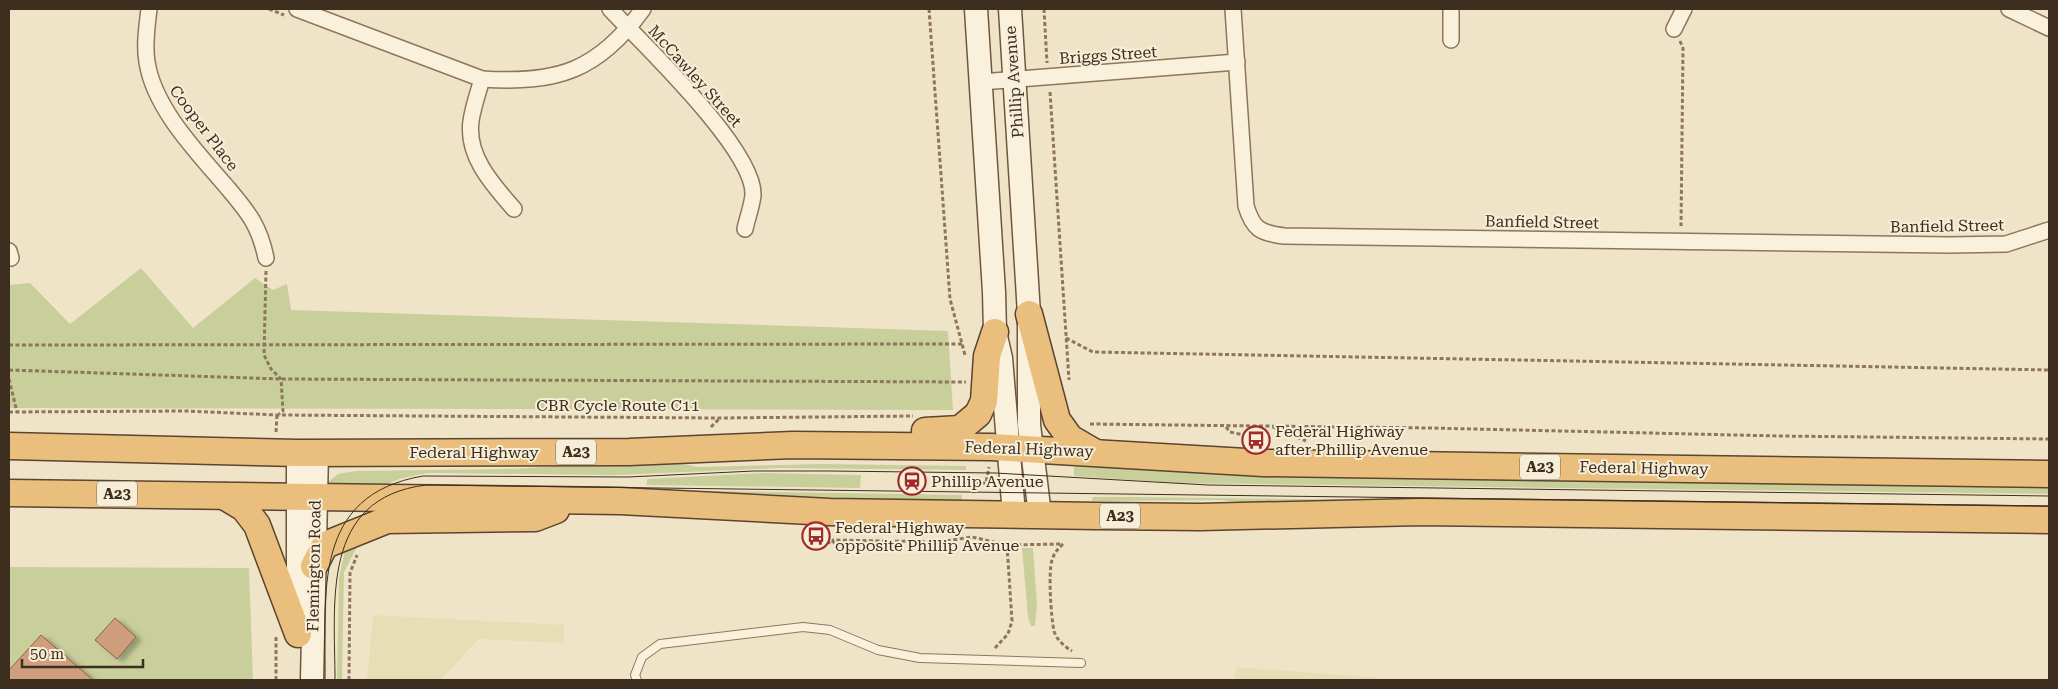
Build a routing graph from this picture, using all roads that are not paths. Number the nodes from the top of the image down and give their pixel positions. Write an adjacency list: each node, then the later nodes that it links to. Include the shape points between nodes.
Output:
1 (149, 9): 22 (street, Cooper Place, via 146,61 158,98 250,215 262,236)
2 (297, 9): 16 (street)
3 (610, 9): 12 (street, McCawley Street)
4 (643, 9): 12 (street)
5 (976, 9): 18 (main road, Phillip Avenue)
6 (1010, 9): 17 (main road, Phillip Avenue)
7 (1233, 9): 15 (street, Banfield Street)
8 (1451, 9): 14 (street)
9 (1684, 9): 13 (street)
10 (2009, 9): 11 (street)
11 (2049, 28)
12 (629, 29): 16 (street, via 614,45 580,68 547,78); 20 (street, McCawley Street, via 722,130 744,164 753,194)
13 (1674, 29)
14 (1451, 40)
15 (1237, 62): 17 (street, Briggs Street); 21 (street, Banfield Street, via 1246,206 1251,221 1265,234 2006,244)
16 (482, 79): 19 (street, via 471,122 475,152 488,179)
17 (1014, 79): 18 (street, Briggs Street); 23 (main road, Phillip Avenue)
18 (981, 82): 24 (main road, Phillip Avenue)
19 (514, 209)
20 (745, 229)
21 (2049, 230)
22 (266, 258)
23 (1030, 314): 27 (main road, Phillip Avenue, via 1029,425); 29 (highway, via 1057,420 1070,438)
24 (995, 332): 25 (highway, via 987,356 983,406 964,427 945,431 828,429 807,435); 27 (main road, Phillip Avenue)
25 (793, 444): 27 (highway, Federal Highway / A23); 28 (highway, Federal Highway / A23, via 629,452)
26 (9, 446): 28 (highway, Federal Highway / A23)
27 (1020, 448): 29 (highway, Federal Highway / A23); 35 (main road, Phillip Avenue); 36 (main road, Phillip Avenue)
28 (308, 452): 33 (main road, Flemington Road)
29 (1094, 452): 30 (highway, Federal Highway / A23, via 1263,463)
30 (2049, 474)
31 (9, 493): 32 (highway, A23)
32 (224, 496): 33 (highway, A23); 39 (highway, via 244,508 257,525)
33 (307, 498): 34 (highway, A23); 38 (main road, Flemington Road); 39 (main road, Flemington Road)
34 (582, 500): 35 (highway, A23, via 830,512); 38 (highway, via 535,518 387,520 325,546)
35 (1014, 514): 36 (highway, A23)
36 (1040, 515): 37 (highway, A23, via 1200,517 1421,512)
37 (2049, 520)
38 (314, 566): 42 (main road, Flemington Road)
39 (298, 634): 41 (main road, Flemington Road)
40 (1081, 663): 43 (lane, via 920,658 878,650 830,630 803,627 660,644 642,657 635,675)
41 (298, 680)
42 (312, 680)
43 (637, 680)

